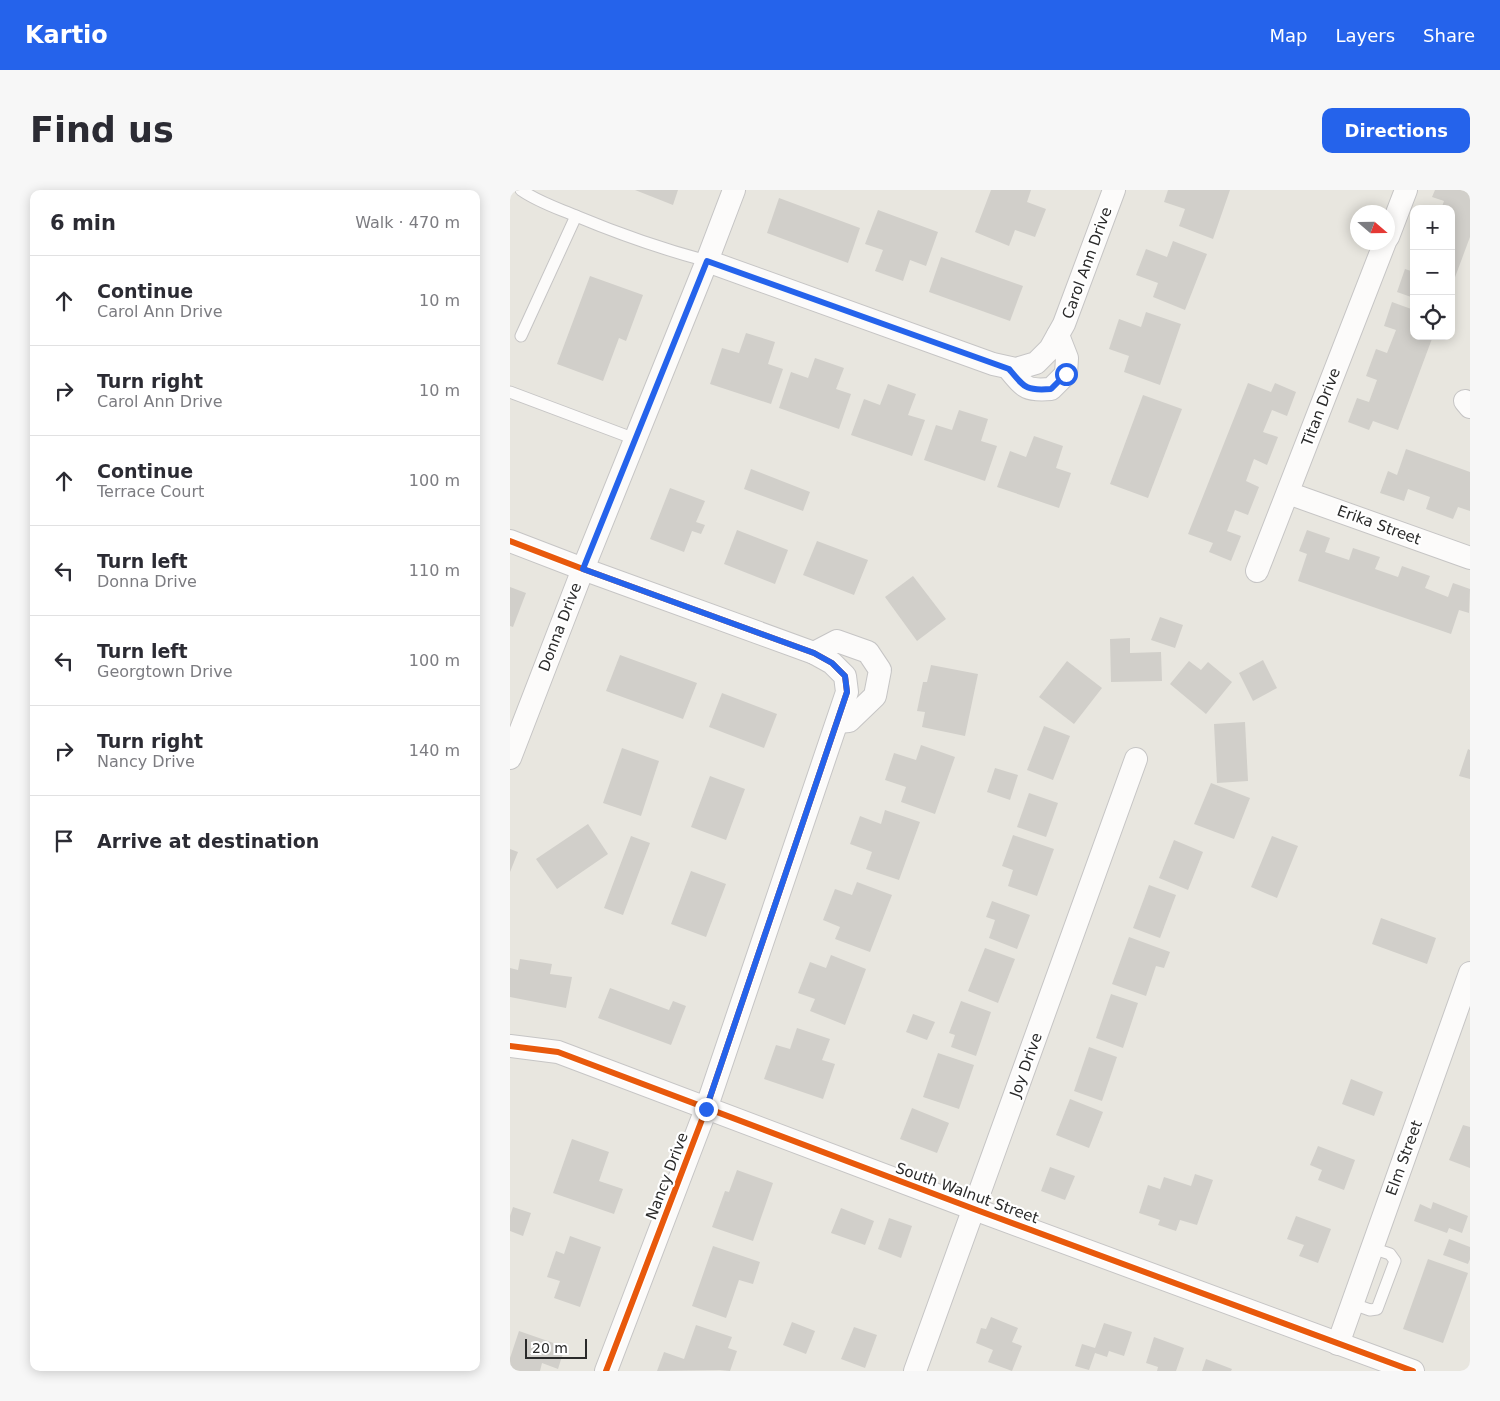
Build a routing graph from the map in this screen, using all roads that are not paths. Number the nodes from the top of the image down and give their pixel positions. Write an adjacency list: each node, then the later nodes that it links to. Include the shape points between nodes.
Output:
1 (521, 190): 5 (lane)
2 (734, 190): 9 (street, Donna Drive)
3 (1114, 190): 10 (street, Carol Ann Drive)
4 (1406, 190): 7 (street)
5 (536, 195): 6 (lane)
6 (576, 216): 9 (lane, via 657,247); 11 (lane)
7 (1395, 219)
8 (1382, 250): 15 (street, Titan Drive)
9 (707, 261): 12 (street); 14 (street, Donna Drive)
10 (1058, 335): 12 (street, Carol Ann Drive, via 1036,363); 12 (street, Carol Ann Drive, via 1067,358 1066,374 1051,389 1034,390 1022,384)
11 (521, 336)
12 (1009, 369)
13 (510, 392): 14 (lane)
14 (636, 439): 18 (street, Donna Drive)
15 (1288, 493): 17 (street, Erika Street); 19 (street, Titan Drive)
16 (510, 541): 18 (street)
17 (1470, 558)
18 (583, 569): 20 (street); 22 (street, Donna Drive)
19 (1257, 571)
20 (814, 653): 21 (street, Nancy Drive, via 832,663 845,676 847,692); 21 (street, via 837,641 868,652 880,670 875,696 849,721)
21 (838, 722): 26 (street, Nancy Drive)
22 (510, 758)
23 (1136, 759): 27 (street, Joy Drive)
24 (1470, 973): 28 (street, Elm Street)
25 (510, 1046): 26 (street, South Walnut Street, via 558,1052)
26 (706, 1109): 27 (street, South Walnut Street); 29 (street, Nancy Drive)
27 (974, 1210): 28 (street, South Walnut Street); 30 (street, Joy Drive)
28 (1338, 1344): 31 (street, South Walnut Street)
29 (606, 1371)
30 (914, 1371)
31 (1413, 1371)

